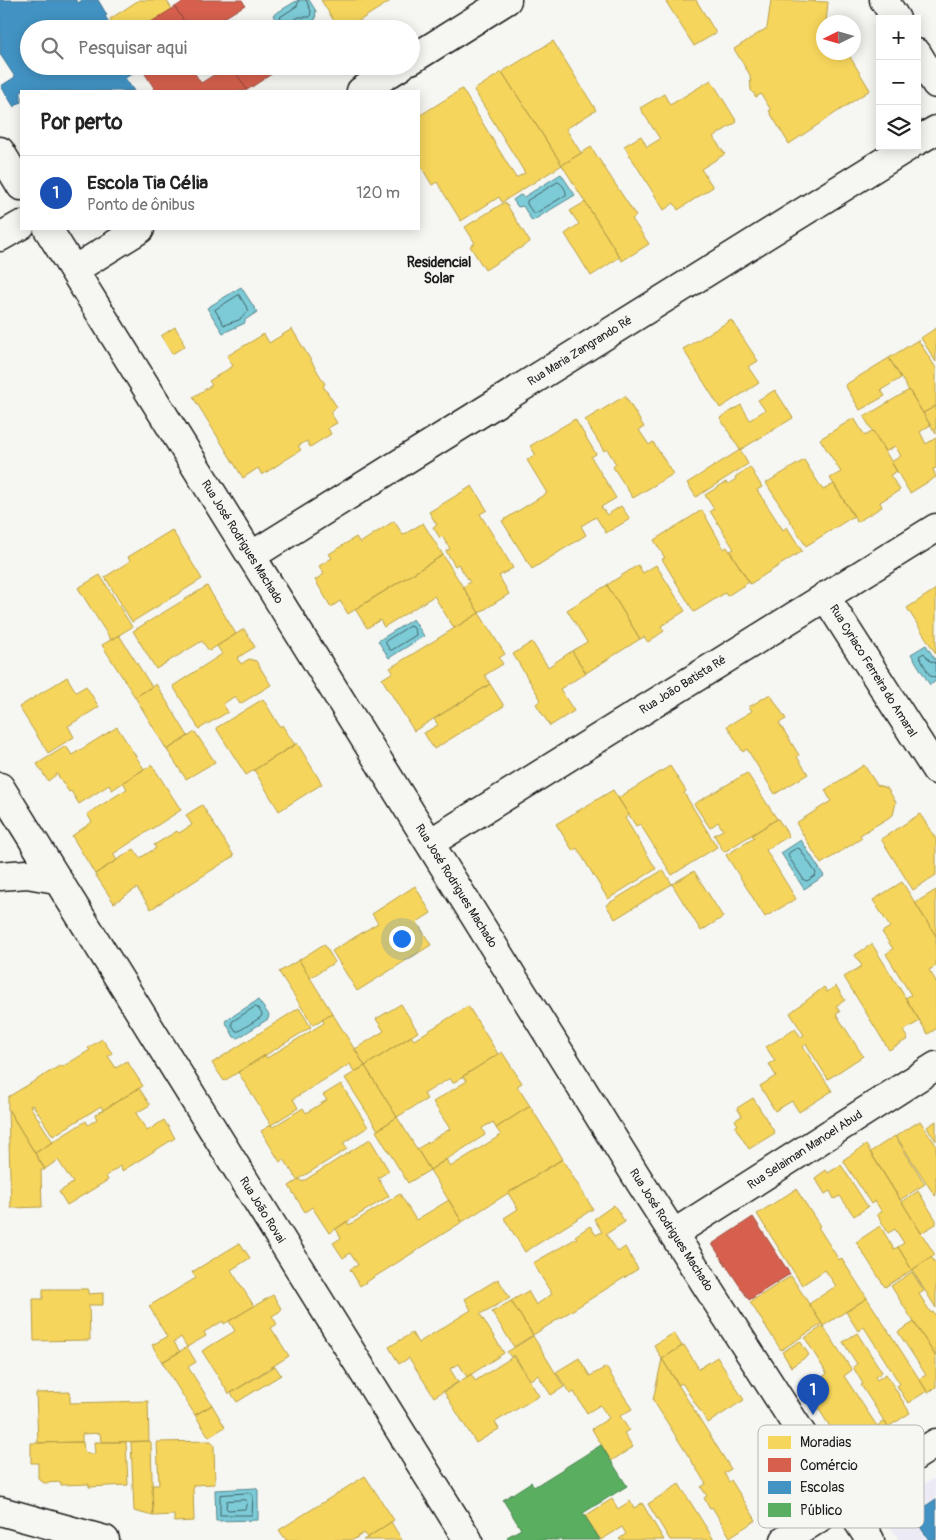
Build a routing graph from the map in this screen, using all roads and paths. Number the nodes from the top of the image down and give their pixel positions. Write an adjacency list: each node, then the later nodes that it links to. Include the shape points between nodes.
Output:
1 (508, 0): 4 (street)
2 (884, 0): 3 (street)
3 (893, 15)
4 (420, 54)
5 (921, 60): 7 (street)
6 (387, 75): 8 (street)
7 (936, 84)
8 (363, 90)
9 (936, 130): 10 (street)
10 (921, 139)
11 (903, 150): 20 (street, Rua Maria Zangrando Ré)
12 (0, 151): 13 (street)
13 (20, 184)
14 (20, 226): 17 (street)
15 (49, 230): 18 (street, Rua José Rodrigues Machado)
16 (138, 230): 18 (street)
17 (0, 237)
18 (74, 270): 20 (street, Rua José Rodrigues Machado)
19 (936, 528): 21 (street, Rua João Batista Ré)
20 (251, 556): 24 (street, Rua José Rodrigues Machado)
21 (825, 596): 22 (street, Rua Cyriaco Ferreira do Amaral); 24 (street, Rua João Batista Ré)
22 (936, 770)
23 (0, 787): 26 (street, Rua João Rovai)
24 (430, 843): 28 (street, Rua José Rodrigues Machado)
25 (0, 876): 26 (street, via 27,874)
26 (56, 879): 36 (street, Rua João Rovai)
27 (936, 1066): 28 (street, Rua Selaiman Manoel Abud)
28 (674, 1234): 29 (street, Rua José Rodrigues Machado)
29 (796, 1425)
30 (936, 1443): 31 (street)
31 (924, 1451)
32 (0, 1511): 35 (street)
33 (804, 1528): 37 (street)
34 (862, 1528): 38 (street, Rua José Rodrigues Machado)
35 (105, 1540)
36 (468, 1540)
37 (785, 1540)
38 (870, 1540)

